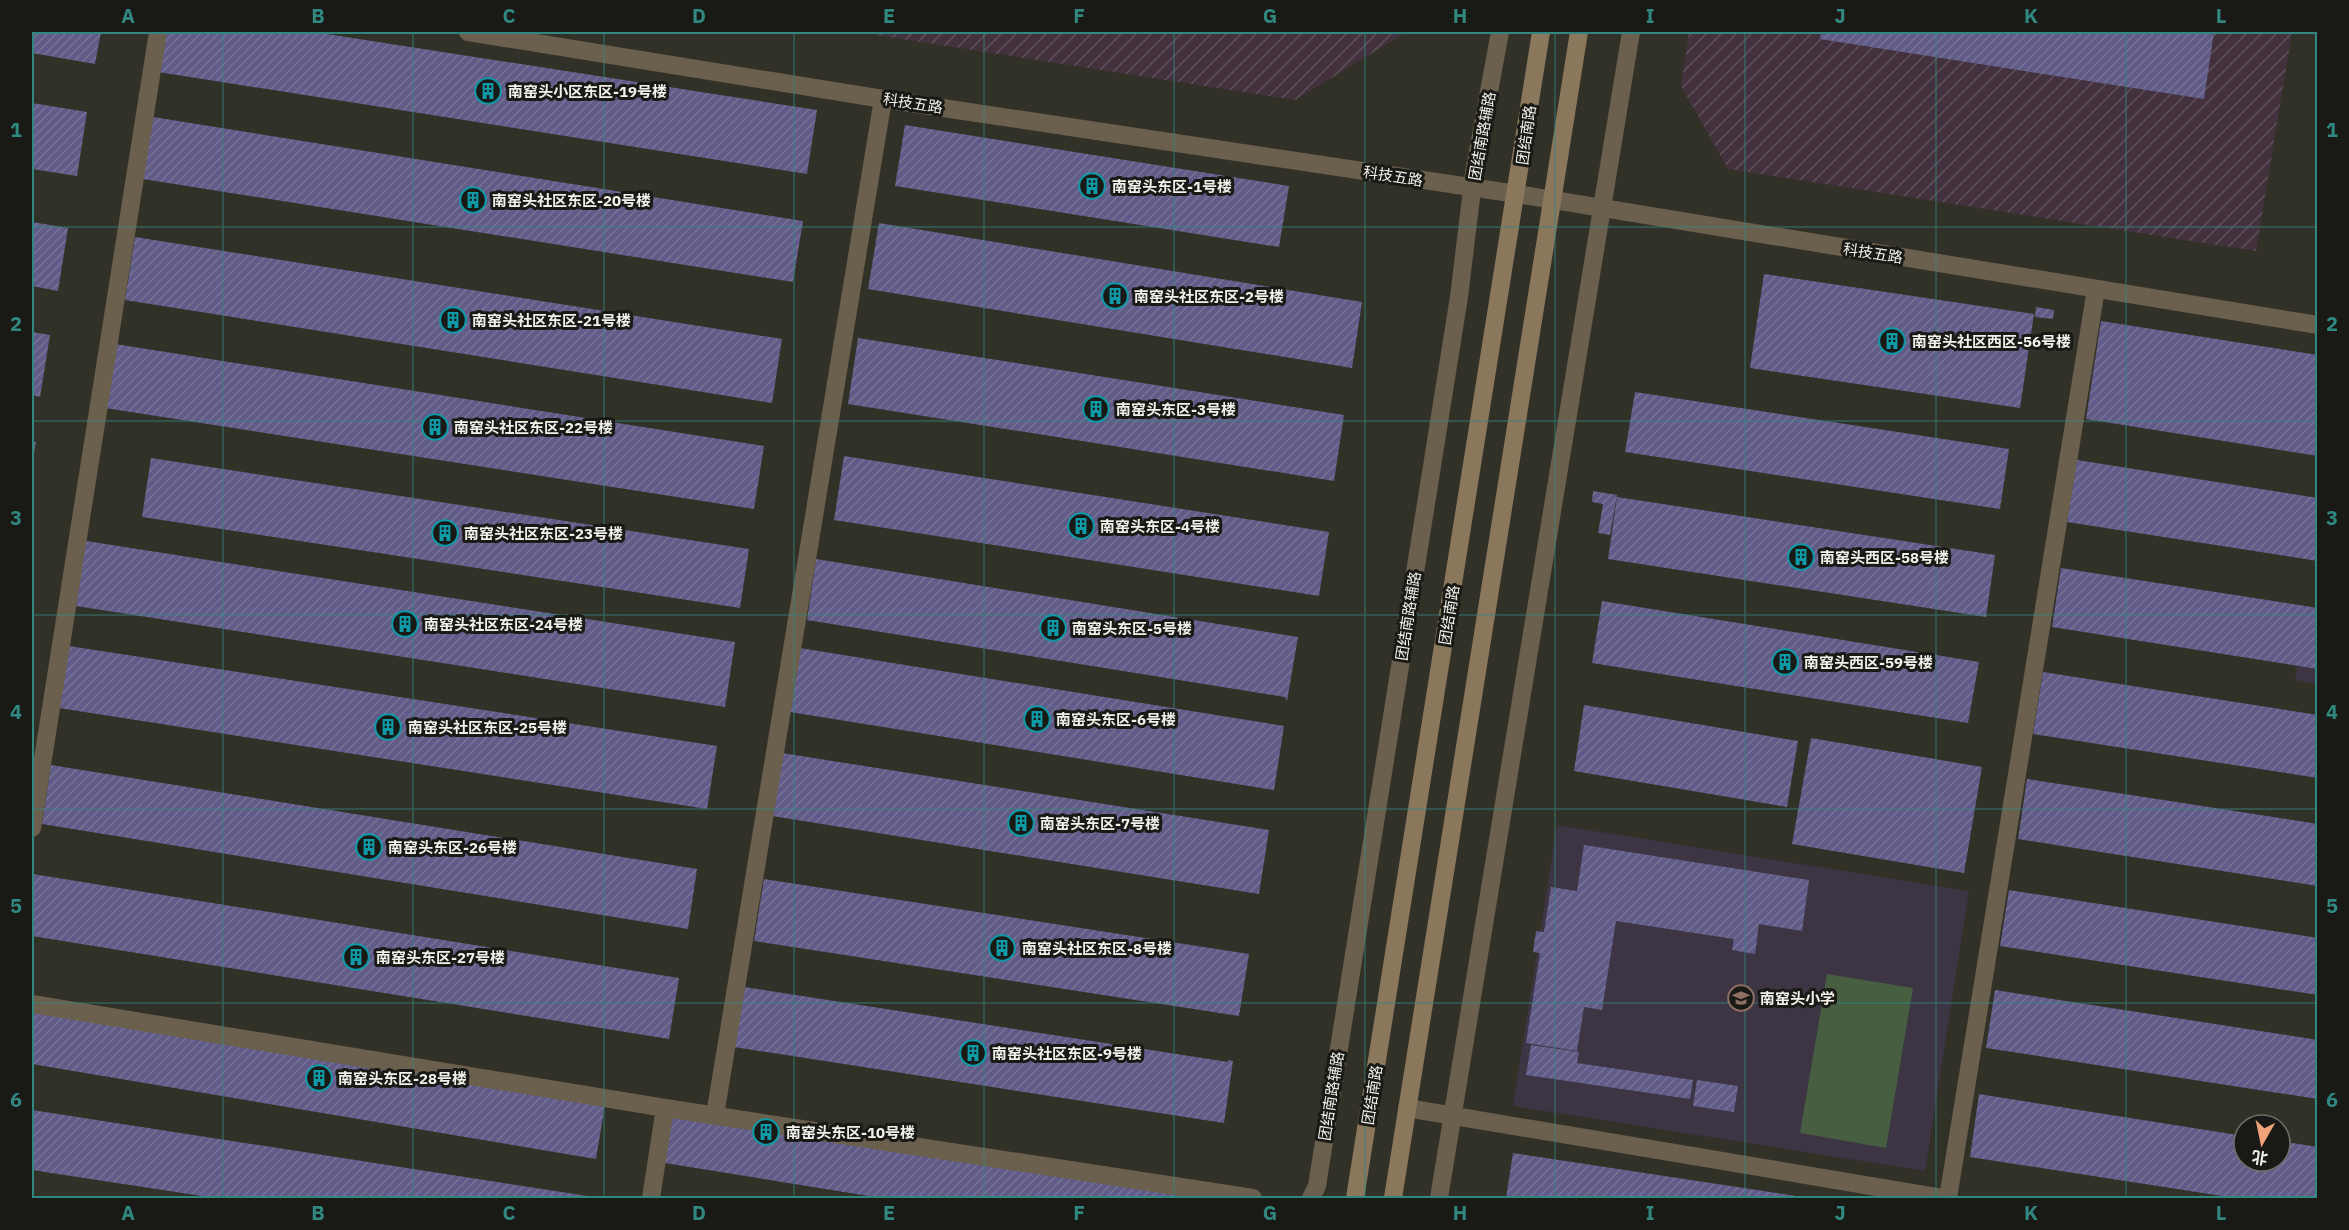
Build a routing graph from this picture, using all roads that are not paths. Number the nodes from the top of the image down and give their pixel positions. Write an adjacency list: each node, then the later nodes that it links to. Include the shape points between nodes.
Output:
1 (158, 32): 14 (street)
2 (468, 32): 7 (street, 科技五路)
3 (1500, 32): 8 (street, 团结南路辅路)
4 (1541, 32): 9 (main road, 团结南路)
5 (1579, 32): 10 (main road)
6 (1631, 32): 11 (street)
7 (883, 99): 8 (street, 科技五路); 18 (street)
8 (1472, 188): 9 (street, 科技五路); 22 (street, 团结南路辅路, via 1457,309 1317,1186)
9 (1517, 194): 10 (street, 科技五路); 23 (main road, 团结南路)
10 (1552, 200): 11 (street, 科技五路); 17 (main road)
11 (1604, 209): 12 (street, 科技五路); 19 (street)
12 (2096, 289): 13 (street, 科技五路); 27 (street)
13 (2318, 325)
14 (32, 828)
15 (32, 1004): 16 (street)
16 (665, 1108): 18 (street); 20 (street)
17 (1407, 1108): 19 (street); 24 (main road)
18 (715, 1115): 21 (street)
19 (1451, 1115): 25 (street); 26 (street)
20 (651, 1198)
21 (1254, 1198)
22 (1311, 1198)
23 (1355, 1198)
24 (1393, 1198)
25 (1439, 1198)
26 (1942, 1198)
27 (1948, 1198)

